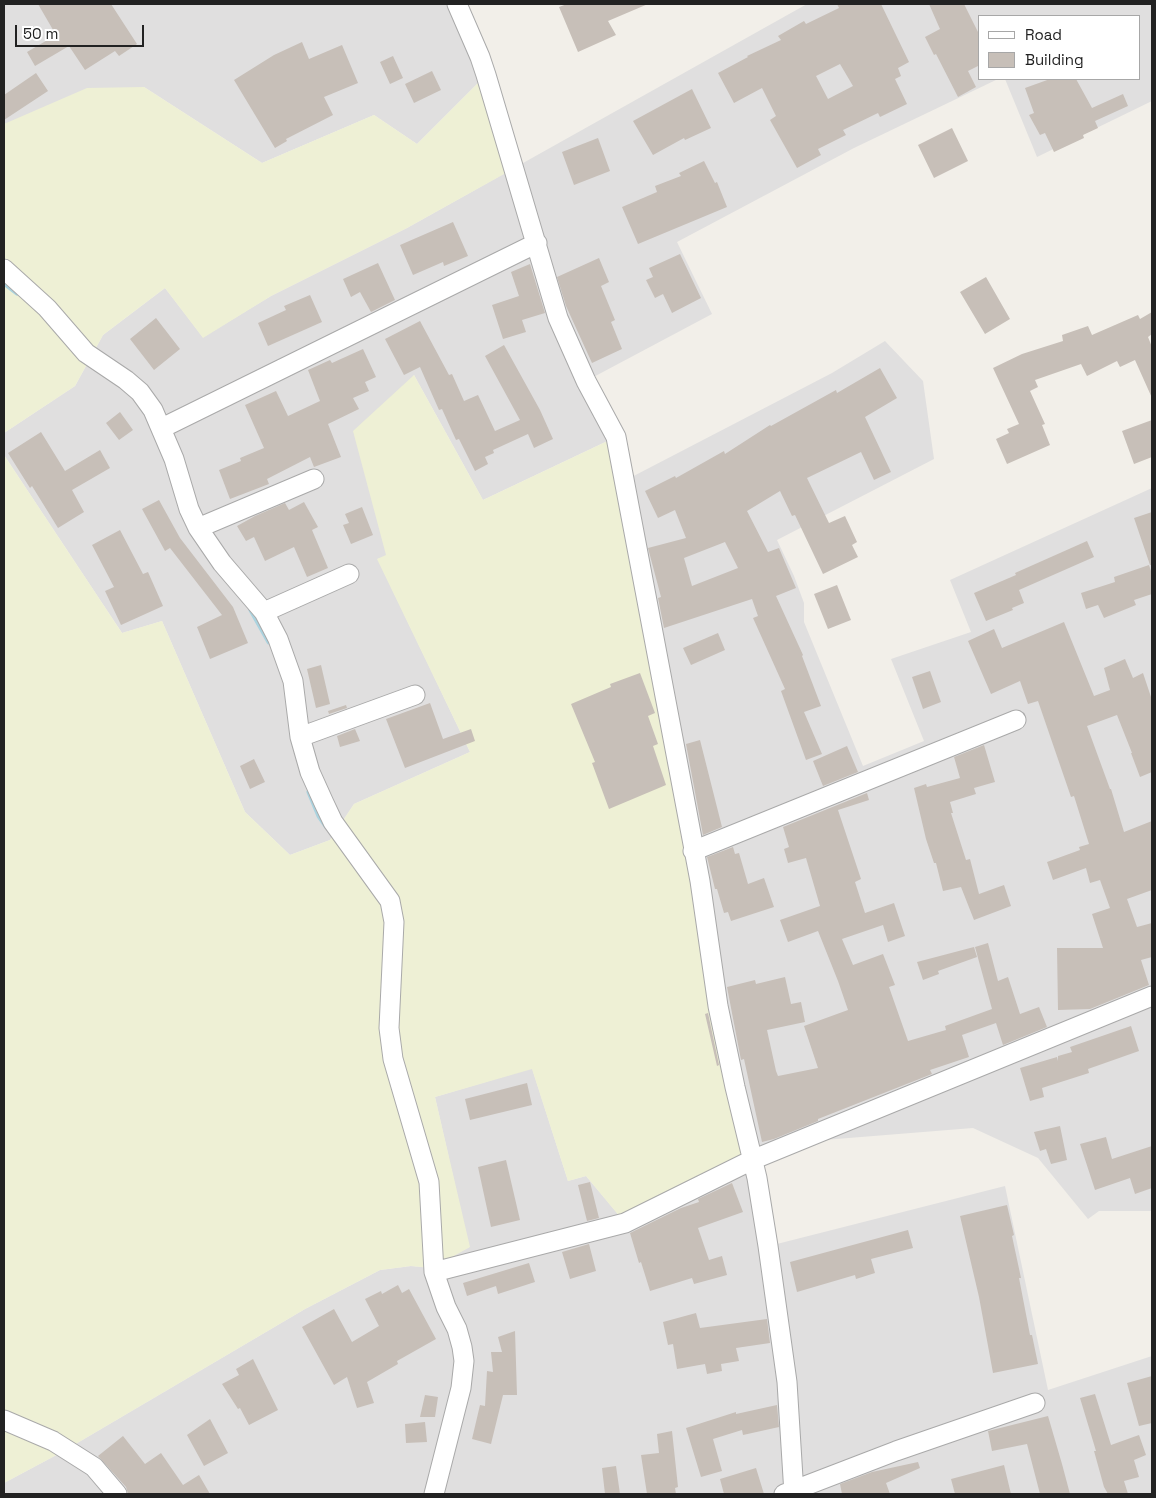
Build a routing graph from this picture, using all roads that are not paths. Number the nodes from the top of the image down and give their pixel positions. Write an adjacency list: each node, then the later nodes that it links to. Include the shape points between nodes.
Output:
1 (457, 4): 2 (street, via 483,66)
2 (537, 243): 4 (street); 12 (street, via 558,318 616,437)
3 (4, 269): 4 (street, via 47,308 86,353 140,392 154,410)
4 (162, 428): 6 (street)
5 (314, 480): 6 (street)
6 (198, 528): 8 (street, via 222,563)
7 (349, 574): 8 (street)
8 (264, 612): 11 (street, via 293,681)
9 (415, 695): 11 (street)
10 (1016, 720): 12 (street)
11 (300, 737): 15 (street, via 310,772 334,822 390,902 394,922 389,1028 393,1059 429,1182)
12 (693, 851): 14 (street, via 718,1006)
13 (1152, 996): 14 (street)
14 (752, 1160): 15 (street, via 625,1223); 18 (street, via 787,1382)
15 (434, 1272): 20 (street, via 457,1329 464,1361 461,1388)
16 (1035, 1403): 18 (street, via 896,1450)
17 (4, 1420): 19 (street, via 54,1441 94,1467)
18 (791, 1493)
19 (117, 1494)
20 (434, 1494)

